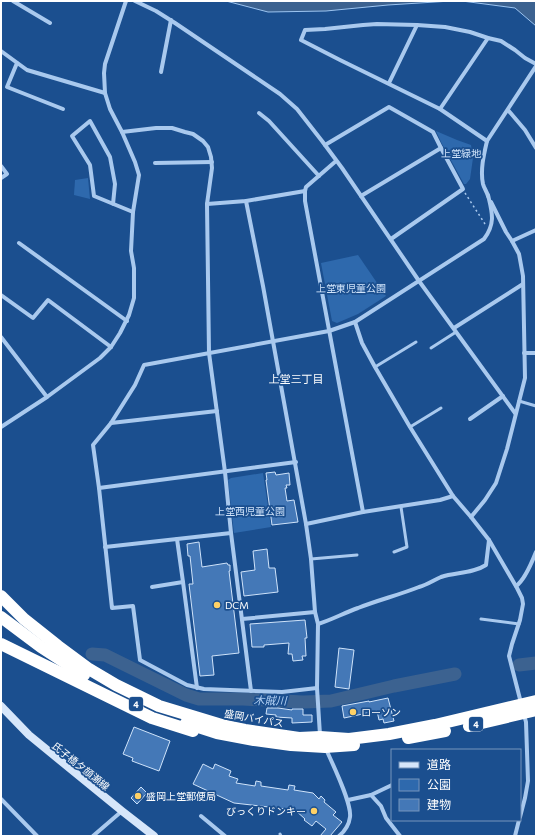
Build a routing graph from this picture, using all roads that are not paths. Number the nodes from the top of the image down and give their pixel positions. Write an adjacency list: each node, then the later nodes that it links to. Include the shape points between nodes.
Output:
1 (13, 1): 5 (street)
2 (126, 1): 13 (street, via 105,64)
3 (135, 1): 4 (street)
4 (171, 20): 11 (street); 20 (street, via 280,94 297,109)
5 (50, 23)
6 (417, 24): 7 (street, via 445,27); 12 (street); 12 (street, via 377,24 306,30 301,40)
7 (488, 38): 10 (street, via 501,41); 15 (street)
8 (1, 51): 9 (street)
9 (17, 63): 13 (street, via 28,70); 14 (street, via 7,87)
10 (536, 65): 16 (street)
11 (161, 72)
12 (389, 83): 15 (street)
13 (105, 93): 18 (street, via 110,110)
14 (63, 108)
15 (440, 109): 19 (street)
16 (508, 110): 19 (street); 22 (street)
17 (259, 113): 27 (street, via 269,120)
18 (122, 132): 24 (street, via 172,128 193,134 208,147); 35 (street, via 139,175)
19 (487, 141): 30 (street, via 482,175)
20 (325, 145): 21 (street, via 389,107 433,132); 23 (street)
21 (441, 148): 31 (street); 37 (street, via 463,189)
22 (536, 148)
23 (336, 161): 27 (street); 31 (street)
24 (212, 162): 25 (street); 34 (street)
25 (156, 163)
26 (1, 166): 28 (street, via 7,174)
27 (319, 176): 29 (street)
28 (1, 178)
29 (305, 191): 32 (street); 46 (street)
30 (488, 195): 38 (street); 40 (street, via 493,216 489,232 484,239)
31 (361, 196): 37 (street)
32 (246, 201): 34 (street); 48 (street)
33 (113, 204): 33 (street, via 94,196 90,165 72,136 90,121 110,158 115,184); 35 (street)
34 (207, 204): 54 (street)
35 (133, 212): 43 (street, via 134,298)
36 (536, 230): 38 (street)
37 (391, 239): 40 (street)
38 (512, 240): 41 (street, via 519,254)
39 (19, 243): 43 (street)
40 (419, 281): 44 (street); 45 (street)
41 (523, 284): 45 (street); 52 (street)
42 (1, 295): 50 (street, via 33,318 48,300)
43 (127, 320): 50 (street)
44 (355, 322): 46 (street); 55 (street, via 362,343)
45 (455, 330): 51 (lane); 56 (street)
46 (329, 331): 48 (street); 72 (street)
47 (1, 337): 57 (street)
48 (273, 342): 54 (street); 67 (street)
49 (416, 342): 55 (lane)
50 (110, 347): 57 (street, via 94,363)
51 (431, 348)
52 (524, 353): 53 (street); 58 (street, via 525,378)
53 (536, 353)
54 (209, 354): 61 (street); 64 (street, via 144,365 135,385)
55 (375, 367): 66 (street)
56 (503, 396): 62 (street); 63 (street)
57 (47, 397): 65 (street)
58 (519, 401): 59 (lane); 62 (street)
59 (536, 406)
60 (441, 408): 66 (lane)
61 (217, 411): 64 (street); 68 (street)
62 (515, 413): 73 (street, via 496,483)
63 (470, 419)
64 (111, 423): 69 (street, via 93,445)
65 (1, 426)
66 (410, 427): 70 (street)
67 (296, 462): 68 (street); 74 (street)
68 (225, 472): 69 (street); 75 (street)
69 (99, 488): 78 (street)
70 (453, 496): 71 (street); 73 (street)
71 (400, 507): 72 (street); 79 (lane, via 407,547)
72 (363, 512): 74 (street)
73 (471, 517): 77 (street)
74 (306, 524): 82 (street)
75 (231, 534): 76 (street); 92 (street)
76 (177, 539): 78 (street); 85 (street)
77 (489, 540): 86 (street); 94 (street, via 486,565 479,569 442,577)
78 (105, 547): 99 (street, via 112,608 133,606 140,660)
79 (394, 552)
80 (536, 552): 83 (street)
81 (357, 555): 82 (lane)
82 (311, 559): 89 (street)
83 (531, 566): 84 (street); 86 (street)
84 (536, 567)
85 (184, 582): 87 (street); 99 (street)
86 (516, 586): 95 (street, via 523,604)
87 (152, 587)
88 (1, 596): 91 (highway, 盛岡バイパス / 4)
89 (315, 612): 92 (street); 94 (street)
90 (1, 616): 91 (main road); 106 (highway, 盛岡バイパス / 4, via 21,633 89,678 145,708 217,733)
91 (24, 619): 105 (highway, 盛岡バイパス / 4, via 89,669 159,706 226,726)
92 (242, 619): 101 (street)
93 (481, 619): 95 (lane)
94 (318, 624): 100 (street)
95 (519, 624): 104 (street, via 509,656)
96 (1, 644): 98 (highway)
97 (1, 652): 98 (highway, via 8,651)
98 (30, 658): 106 (highway, via 152,718 221,740)
99 (196, 688): 101 (street)
100 (317, 688): 101 (street, via 282,692); 105 (street)
101 (251, 691)
102 (536, 701): 104 (highway, 盛岡バイパス / 4)
103 (1, 708): 111 (main road, 氏子橋夕顔瀬線, via 29,736)
104 (527, 710): 105 (highway, 盛岡バイパス / 4, via 389,734); 112 (street, via 528,781)
105 (323, 742): 106 (highway, 盛岡バイパス / 4); 110 (street)
106 (290, 745)
107 (391, 785): 108 (street)
108 (371, 795): 110 (street); 120 (street)
109 (2, 800): 115 (street)
110 (348, 800): 119 (street, via 351,816 349,824)
111 (122, 811): 116 (street); 117 (main road, 氏子橋夕顔瀬線)
112 (521, 814)
113 (201, 816): 118 (street)
114 (519, 821): 121 (street)
115 (37, 836)
116 (93, 836)
117 (154, 836)
118 (225, 836)
119 (340, 836)
120 (400, 836)
121 (515, 836)

